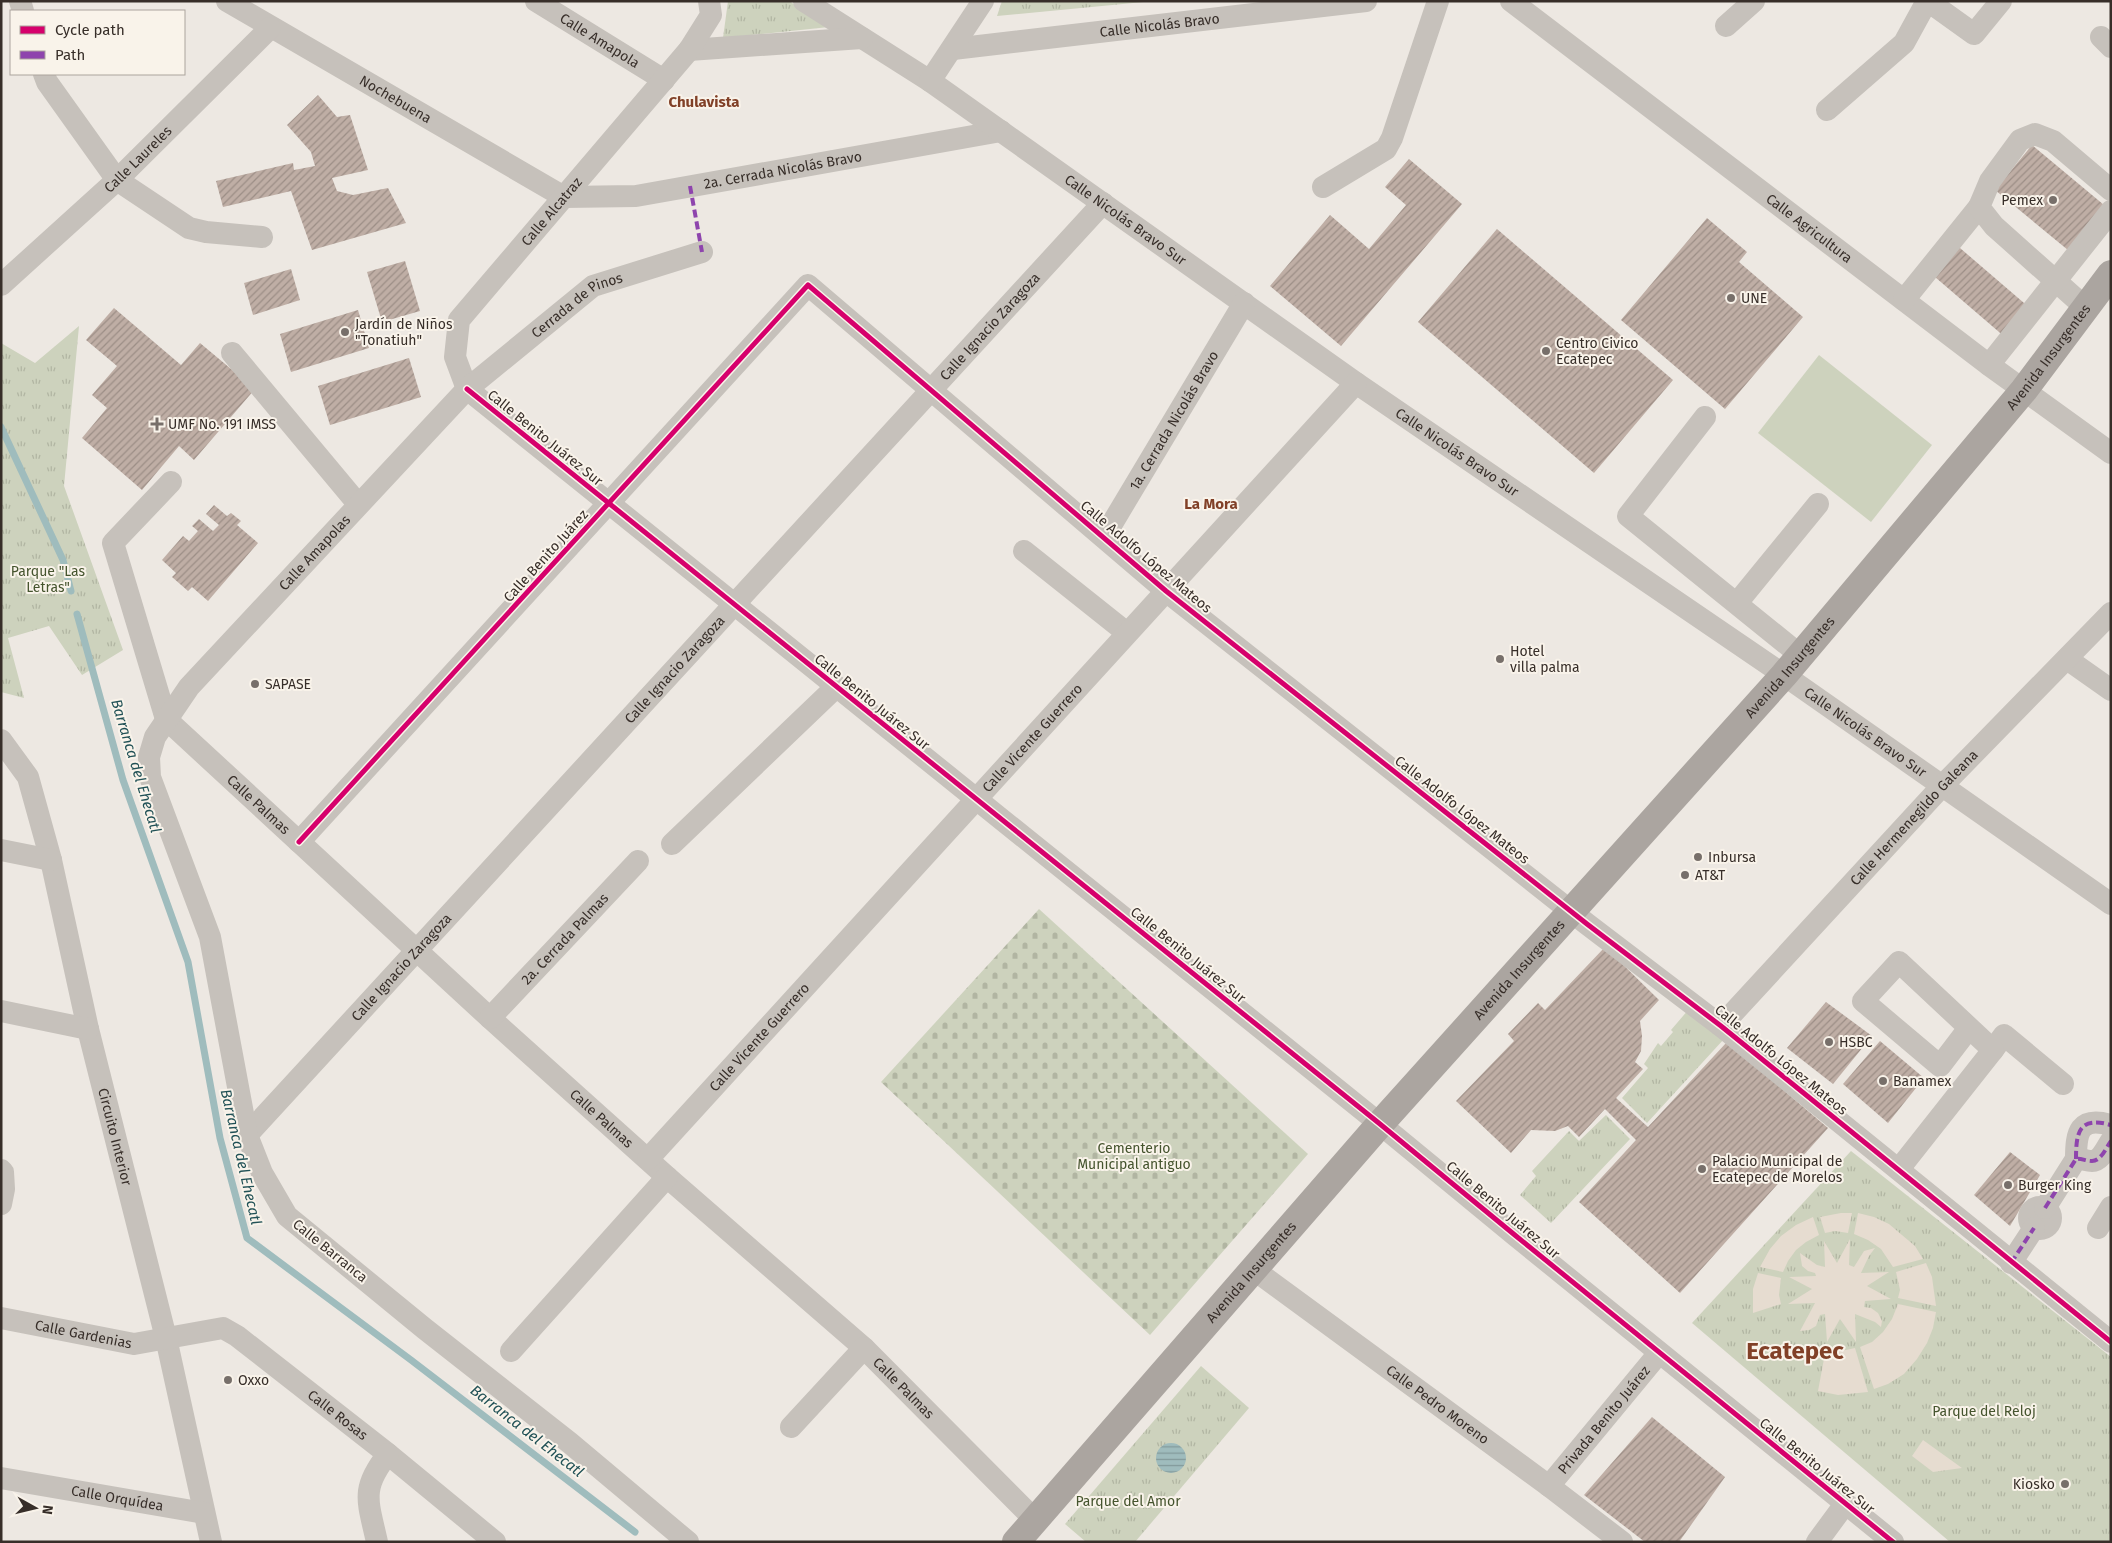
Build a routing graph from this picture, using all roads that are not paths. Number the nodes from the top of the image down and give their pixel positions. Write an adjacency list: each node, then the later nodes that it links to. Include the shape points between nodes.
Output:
1 (227, 1): 13 (street, Nochebuena)
2 (536, 1): 18 (street, Calle Amapola)
3 (709, 1): 16 (street, Calle Alcatraz, via 711,14)
4 (804, 1): 14 (street, Calle Nicolás Bravo Sur)
5 (1366, 1): 15 (street, Calle Nicolás Bravo)
6 (1438, 1): 23 (street, via 1386,149)
7 (1511, 1): 35 (street, Calle Agricultura)
8 (1754, 1): 12 (street)
9 (1927, 1): 10 (street, via 1974,34); 20 (street, via 1904,43)
10 (2001, 1)
11 (982, 3): 15 (street)
12 (1726, 26)
13 (270, 28): 22 (street, Calle Laureles); 25 (street, Nochebuena)
14 (862, 38): 16 (street); 19 (street, Calle Nicolás Bravo Sur)
15 (953, 49): 19 (street)
16 (689, 50): 18 (street, Calle Alcatraz)
17 (44, 75): 22 (street)
18 (664, 80): 25 (street, Calle Alcatraz)
19 (930, 81): 21 (street, Calle Nicolás Bravo Sur)
20 (1828, 110)
21 (1000, 130): 25 (street, 2a. Cerrada Nicolás Bravo, via 636,196); 26 (street, Calle Nicolás Bravo Sur)
22 (117, 180): 29 (street, via 189,228); 33 (street, Calle Laureles)
23 (1323, 187)
24 (2111, 190): 27 (street, via 2053,140 2035,134 2020,140 1990,181)
25 (564, 196): 41 (street, Calle Alcatraz, via 459,320 455,357)
26 (1103, 203): 36 (street, Calle Nicolás Bravo Sur); 43 (street, Calle Ignacio Zaragoza)
27 (1979, 207): 32 (street, via 1994,226); 35 (street)
28 (2111, 211): 32 (street)
29 (262, 237)
30 (702, 252): 41 (street, Cerrada de Pinos, via 593,286)
31 (2111, 274): 37 (main road, Avenida Insurgentes)
32 (2055, 280): 37 (street); 39 (street)
33 (1, 284)
34 (808, 285): 43 (street, Calle Adolfo López Mateos); 48 (street, Calle Benito Juárez)
35 (1904, 300): 39 (street, Calle Agricultura)
36 (1244, 303): 40 (street, Calle Nicolás Bravo Sur); 50 (street, 1a. Cerrada Nicolás Bravo)
37 (2086, 308): 42 (main road, Avenida Insurgentes)
38 (232, 353): 47 (street)
39 (1989, 365): 42 (street, Calle Agricultura)
40 (1356, 383): 52 (street, Calle Vicente Guerrero); 58 (street, Calle Nicolás Bravo Sur)
41 (467, 389): 47 (street, Calle Amapolas); 48 (street, Calle Benito Juárez Sur)
42 (2024, 390): 45 (street, Calle Agricultura); 58 (main road, Avenida Insurgentes)
43 (930, 391): 50 (street, Calle Adolfo López Mateos); 54 (street, Calle Ignacio Zaragoza)
44 (1705, 417): 53 (street, via 1628,516)
45 (2111, 453)
46 (171, 482): 61 (street, via 112,543)
47 (358, 504): 61 (street, Calle Amapolas, via 189,687)
48 (609, 504): 54 (street, Calle Benito Juárez Sur); 65 (street, Calle Benito Juárez)
49 (1818, 504): 53 (street)
50 (1104, 537): 52 (street, Calle Adolfo López Mateos)
51 (1024, 551): 56 (street)
52 (1166, 590): 56 (street, Calle Vicente Guerrero); 71 (street, Calle Adolfo López Mateos)
53 (1737, 603): 58 (street)
54 (734, 605): 59 (street, Calle Benito Juárez Sur); 72 (street, Calle Ignacio Zaragoza)
55 (2111, 613): 57 (street, Calle Hermenegildo Galeana)
56 (1128, 633): 64 (street, Calle Vicente Guerrero)
57 (2067, 659): 60 (street); 63 (street, Calle Hermenegildo Galeana)
58 (1792, 665): 63 (street, Calle Nicolás Bravo Sur); 71 (main road, Avenida Insurgentes)
59 (836, 687): 64 (street, Calle Benito Juárez Sur); 66 (street)
60 (2110, 688)
61 (166, 719): 65 (street, Calle Palmas); 82 (street, Calle Barranca, via 155,737 149,757 150,777 210,937)
62 (1, 740): 68 (street, Circuito Interior, via 28,777)
63 (1942, 786): 70 (street, Calle Nicolás Bravo Sur); 75 (street, Calle Hermenegildo Galeana)
64 (976, 800): 80 (street, Calle Benito Juárez Sur); 85 (street, Calle Vicente Guerrero)
65 (300, 842): 72 (street, Calle Palmas)
66 (672, 844)
67 (1, 850): 68 (street)
68 (51, 860): 77 (street, Circuito Interior)
69 (638, 861): 74 (street, 2a. Cerrada Palmas)
70 (2111, 904)
71 (1571, 910): 75 (street, Calle Adolfo López Mateos); 80 (main road, Avenida Insurgentes)
72 (418, 951): 74 (street, Calle Palmas); 82 (street, Calle Ignacio Zaragoza)
73 (1, 1011): 77 (street)
74 (490, 1018): 85 (street, Calle Palmas)
75 (1721, 1026): 86 (street, Calle Adolfo López Mateos)
76 (1969, 1028): 76 (street, via 1899,962 1863,1000 1940,1066); 78 (street)
77 (88, 1029): 95 (street, Circuito Interior)
78 (1993, 1050): 79 (street, via 2004,1035); 86 (street)
79 (2063, 1084)
80 (1380, 1124): 93 (main road, Avenida Insurgentes); 99 (street, Calle Benito Juárez Sur)
81 (2111, 1125): 84 (street, via 2092,1122 2080,1128)
82 (247, 1135): 111 (street, Calle Barranca, via 262,1173 288,1216)
83 (2111, 1141): 84 (street, via 2100,1158 2092,1161)
84 (2076, 1158): 92 (street, via 2045,1208 2034,1208 2029,1214 2034,1228)
85 (648, 1159): 88 (street, Calle Palmas)
86 (1899, 1169): 92 (street, Calle Adolfo López Mateos)
87 (1, 1170): 89 (street, via 4,1189)
88 (667, 1177): 97 (street, Calle Palmas); 98 (street)
89 (1, 1204)
90 (2111, 1208): 91 (street)
91 (2098, 1228)
92 (2012, 1263): 96 (street, Calle Adolfo López Mateos)
93 (1252, 1269): 103 (street, Calle Pedro Moreno); 106 (main road, Avenida Insurgentes)
94 (1, 1318): 95 (street, Calle Gardenias, via 134,1344)
95 (166, 1338): 101 (street, Calle Rosas, via 223,1328); 105 (street, Circuito Interior)
96 (2111, 1342)
97 (864, 1348): 100 (street); 106 (street, Calle Palmas)
98 (511, 1351)
99 (1659, 1353): 103 (street, Privada Benito Juárez); 104 (street, Calle Benito Juárez Sur)
100 (791, 1427)
101 (388, 1454): 109 (street, via 374,1471 367,1498); 110 (street, Calle Rosas)
102 (1, 1478): 105 (street, Calle Orquídea)
103 (1549, 1486): 113 (street, Calle Pedro Moreno)
104 (1845, 1504): 107 (street, Calle Benito Juárez Sur); 114 (street)
105 (204, 1513): 108 (street, Circuito Interior)
106 (1035, 1520): 112 (main road, Avenida Insurgentes)
107 (1865, 1534): 115 (street, Calle Benito Juárez Sur)
108 (210, 1540)
109 (377, 1542)
110 (495, 1542)
111 (688, 1542)
112 (1016, 1542)
113 (1622, 1542)
114 (1817, 1542)
115 (1893, 1542)

